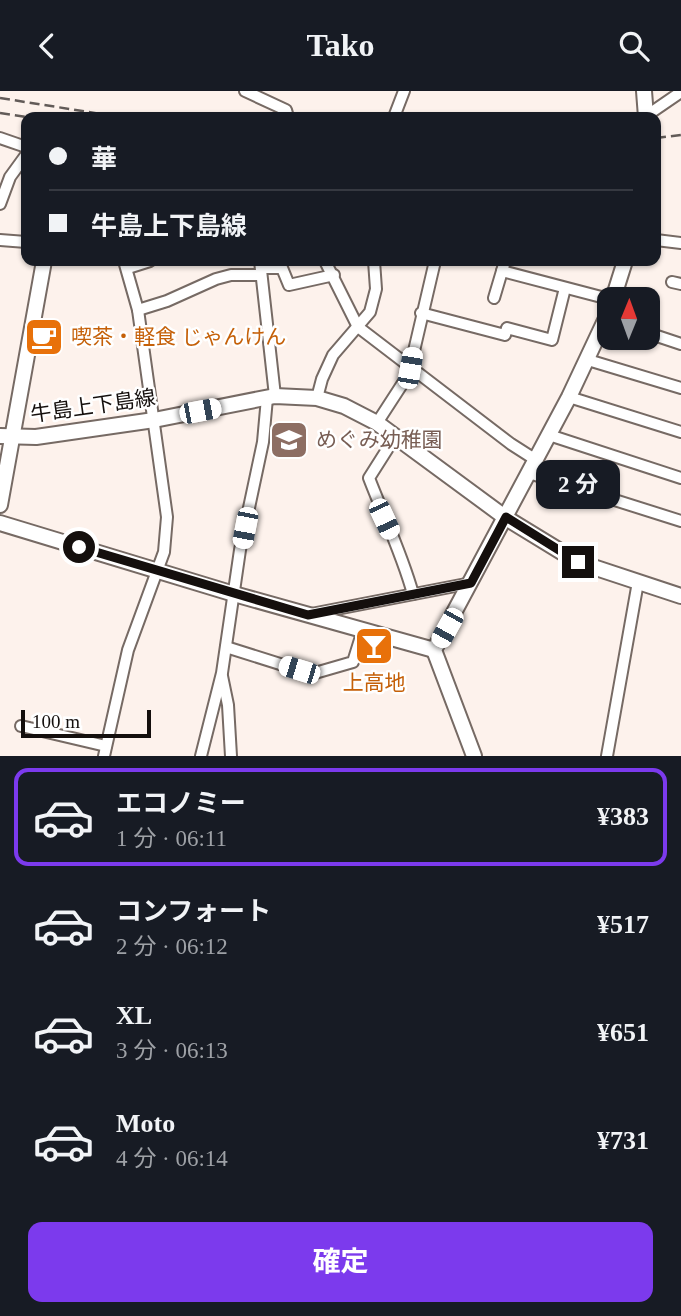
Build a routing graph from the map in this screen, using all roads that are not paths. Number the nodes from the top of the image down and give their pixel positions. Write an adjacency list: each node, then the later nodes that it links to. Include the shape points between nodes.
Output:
1 (245, 91): 5 (street)
2 (404, 91): 6 (street)
3 (644, 91): 7 (street)
4 (681, 92): 8 (street)
5 (287, 112)
6 (396, 112)
7 (646, 112)
8 (653, 112)
9 (0, 138): 10 (street)
10 (21, 145)
11 (21, 162): 12 (street)
12 (0, 204)
13 (0, 240): 14 (street)
14 (21, 241)
15 (661, 241): 16 (street)
16 (681, 243)
17 (43, 266): 46 (street)
18 (127, 266): 30 (street)
19 (328, 266): 25 (street)
20 (374, 266): 32 (street, via 376,289 370,313)
21 (434, 266): 31 (street)
22 (504, 266): 27 (street); 29 (street)
23 (623, 266): 26 (street)
24 (261, 268): 25 (street, via 282,268 289,285); 30 (street, via 216,279); 39 (street)
25 (334, 275): 32 (street)
26 (615, 287)
27 (565, 288): 28 (street); 31 (street, via 552,340 507,328 505,335)
28 (597, 296)
29 (494, 298)
30 (138, 310): 42 (street)
31 (421, 313): 37 (street)
32 (358, 327): 37 (street); 41 (street, via 333,355)
33 (660, 337): 35 (street)
34 (597, 341): 36 (street)
35 (681, 344)
36 (588, 360): 38 (street); 40 (street)
37 (411, 368): 43 (street); 48 (street)
38 (681, 388)
39 (271, 397): 41 (street, 牛島上下島線); 42 (street, 牛島上下島線); 58 (street)
40 (569, 397): 44 (street); 45 (street)
41 (317, 398): 43 (street, 牛島上下島線)
42 (154, 420): 46 (street, 牛島上下島線, via 36,437); 55 (street, via 167,517)
43 (377, 423): 47 (street, 牛島上下島線)
44 (681, 432)
45 (549, 435): 48 (street); 50 (street)
46 (6, 436): 51 (street)
47 (395, 436): 52 (street, 牛島上下島線); 59 (street, via 369,478 404,559)
48 (536, 460): 49 (street)
49 (529, 474): 52 (street); 53 (street)
50 (681, 478)
51 (0, 505)
52 (506, 517): 56 (street, 牛島上下島線, via 578,562); 57 (street)
53 (681, 521)
54 (0, 523): 55 (street)
55 (158, 571): 58 (street); 67 (street, via 128,650)
56 (638, 582): 60 (street, 牛島上下島線); 71 (street)
57 (471, 583): 59 (street); 64 (street)
58 (234, 594): 61 (street); 63 (street)
59 (413, 594): 61 (street)
60 (681, 596)
61 (308, 615): 62 (street)
62 (363, 630): 63 (street, via 354,662 315,673); 64 (street)
63 (226, 647): 65 (street)
64 (434, 650): 70 (street)
65 (222, 673): 68 (street); 69 (street)
66 (21, 726): 67 (street)
67 (105, 751)
68 (201, 756)
69 (231, 756)
70 (474, 756)
71 (607, 756)

